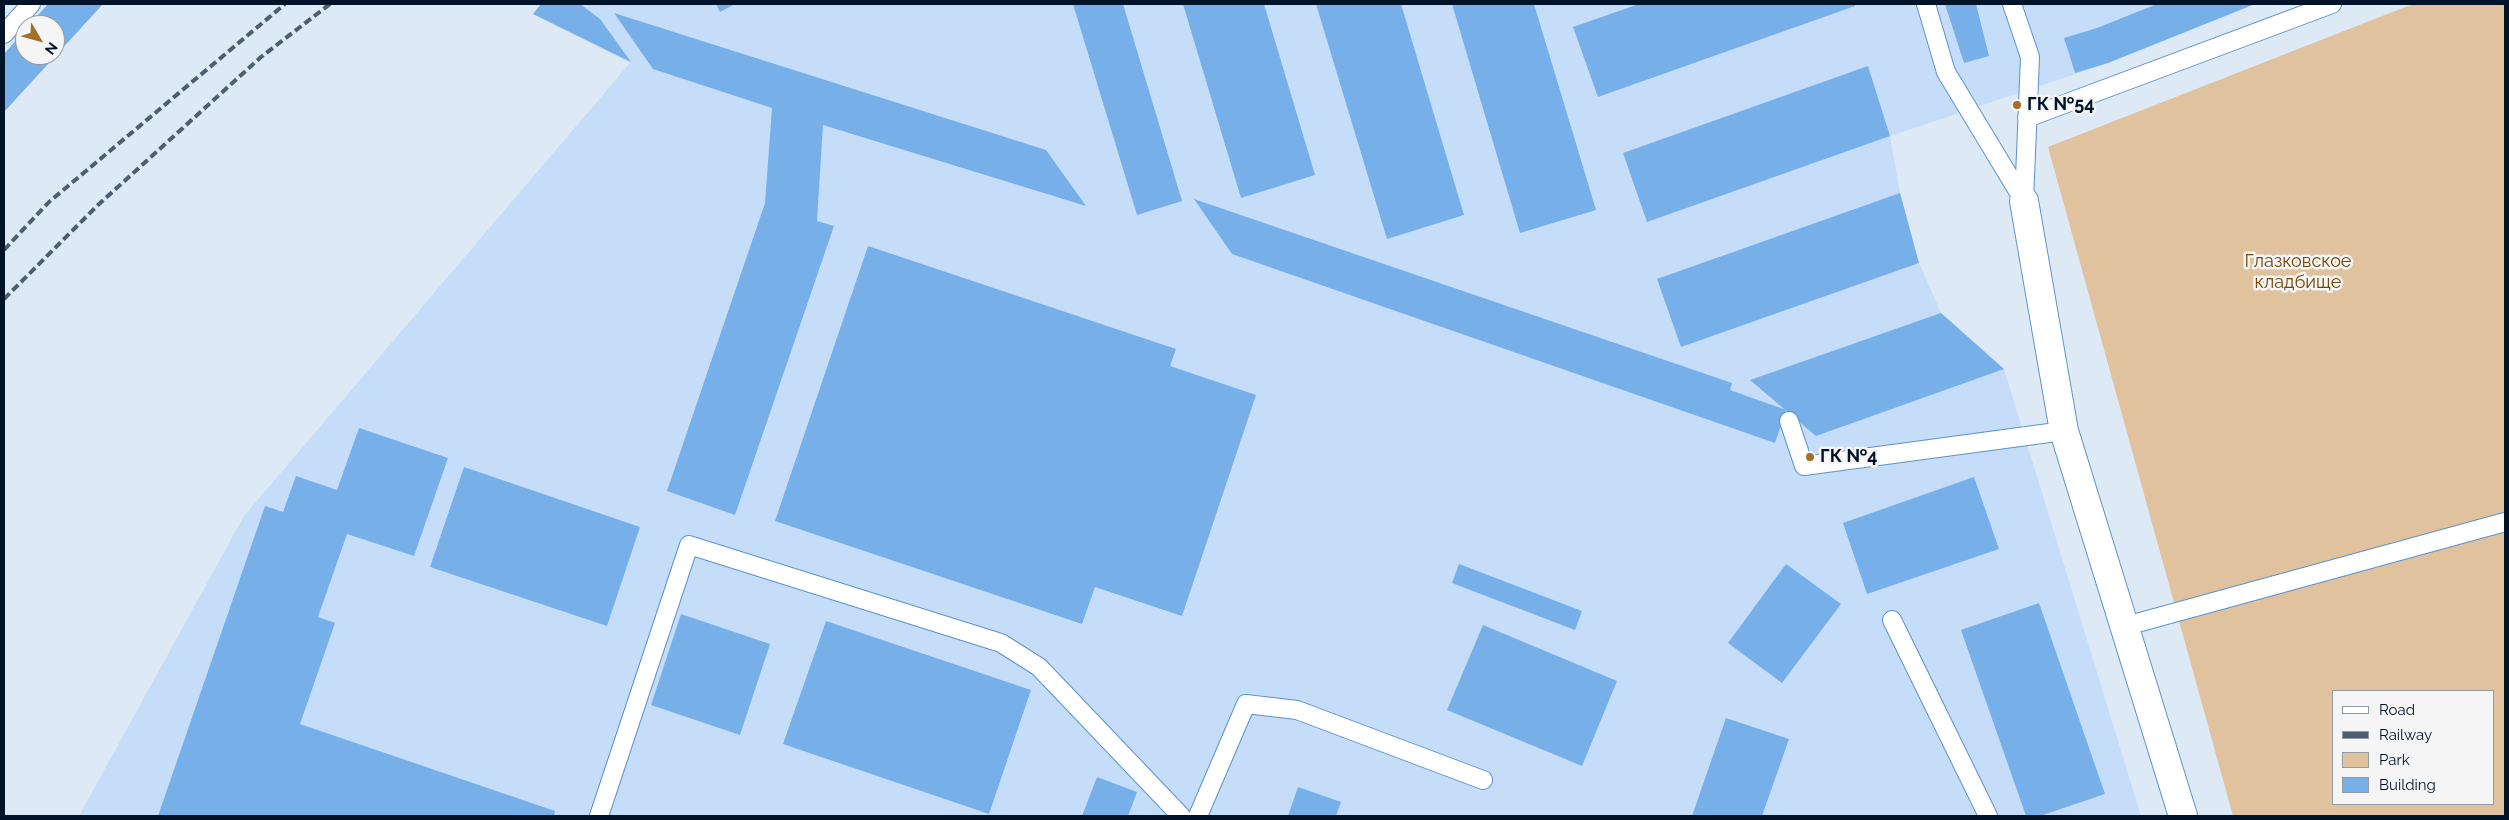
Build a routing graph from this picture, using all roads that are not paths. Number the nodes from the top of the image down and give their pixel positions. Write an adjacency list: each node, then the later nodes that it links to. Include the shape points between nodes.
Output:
1 (31, 4): 5 (lane)
2 (1926, 4): 7 (lane, via 1946,72)
3 (2012, 4): 6 (lane, via 2030,57)
4 (2332, 4): 6 (lane)
5 (4, 34)
6 (2027, 118): 7 (lane)
7 (2024, 201): 9 (street)
8 (1789, 421): 9 (lane, via 1804,466)
9 (2064, 431): 12 (street)
10 (2505, 522): 12 (lane)
11 (1892, 620): 17 (lane)
12 (2126, 626): 18 (street)
13 (1483, 780): 16 (lane, via 1297,710 1246,704)
14 (599, 816): 15 (lane, via 689,545 1001,643 1039,667)
15 (1181, 816)
16 (1198, 816)
17 (1988, 816)
18 (2183, 816)

